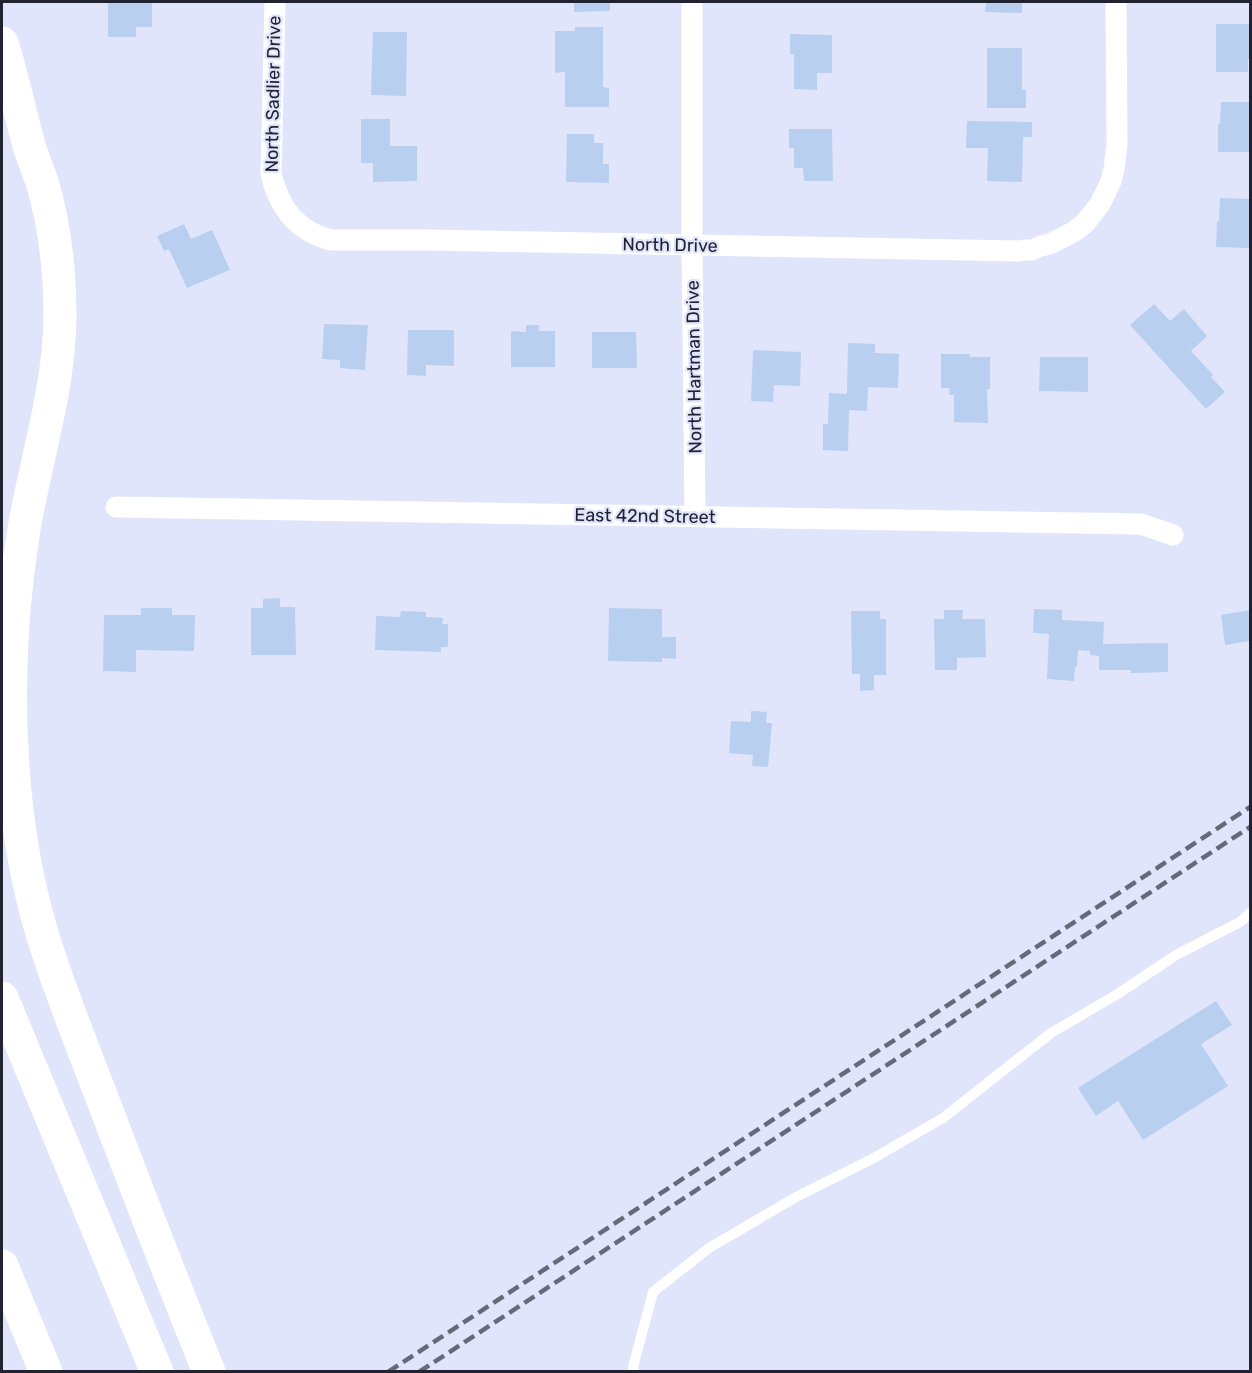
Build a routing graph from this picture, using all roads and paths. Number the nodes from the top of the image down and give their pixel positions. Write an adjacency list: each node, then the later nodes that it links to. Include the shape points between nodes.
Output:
1 (274, 2): 7 (street, North Sadlier Drive, via 271,174)
2 (692, 2): 8 (street, North Hartman Drive)
3 (1116, 2): 8 (street, North Drive, via 1114,169 1106,193 1075,231 1054,243 1019,252)
4 (2, 42): 6 (highway)
5 (2, 109): 6 (highway)
6 (31, 150): 17 (highway, via 52,226 60,320 55,376 16,586 10,701 15,795 45,944)
7 (291, 217): 8 (street, North Drive, via 303,228 330,240)
8 (692, 245): 10 (street, North Hartman Drive)
9 (116, 507): 10 (street, East 42nd Street)
10 (695, 517): 11 (street, East 42nd Street, via 1141,524)
11 (1173, 535)
12 (1251, 913): 18 (lane, via 1051,1033 943,1118 709,1248 653,1292)
13 (2, 998): 16 (highway)
14 (2, 1266): 15 (highway)
15 (46, 1371)
16 (157, 1371)
17 (209, 1371)
18 (634, 1371)

